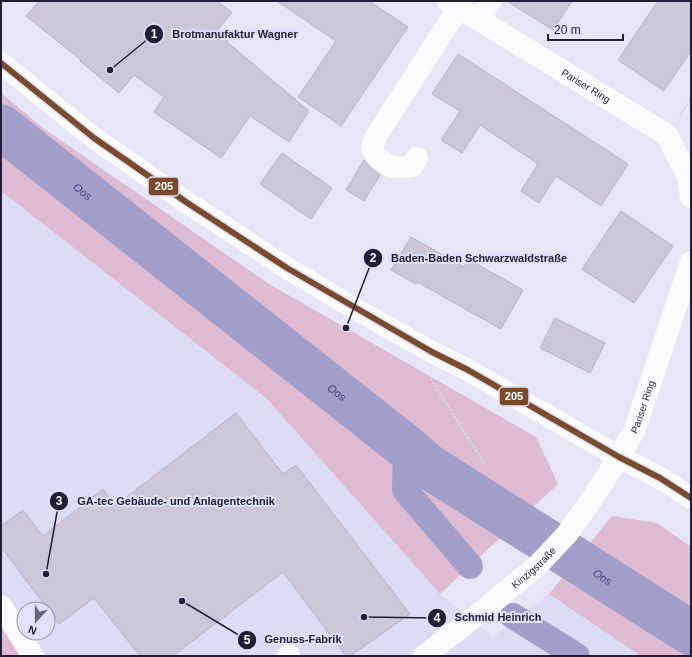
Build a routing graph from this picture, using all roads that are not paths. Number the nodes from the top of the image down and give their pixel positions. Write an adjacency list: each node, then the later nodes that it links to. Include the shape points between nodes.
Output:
1 (491, 1): 3 (street)
2 (454, 4): 3 (street, Pariser Ring); 5 (street, via 374,138 372,149 378,159 390,166 412,166)
3 (478, 19): 6 (street, Pariser Ring, via 667,135 688,176)
4 (1, 64): 8 (street, via 94,138 287,268)
5 (417, 158)
6 (691, 197)
7 (691, 262): 8 (street, Pariser Ring, via 635,429)
8 (619, 457): 9 (street, via 660,478); 12 (street, Kinzigstraße, via 567,534 538,566)
9 (691, 498)
10 (1, 606): 11 (street)
11 (33, 656)
12 (424, 656)

